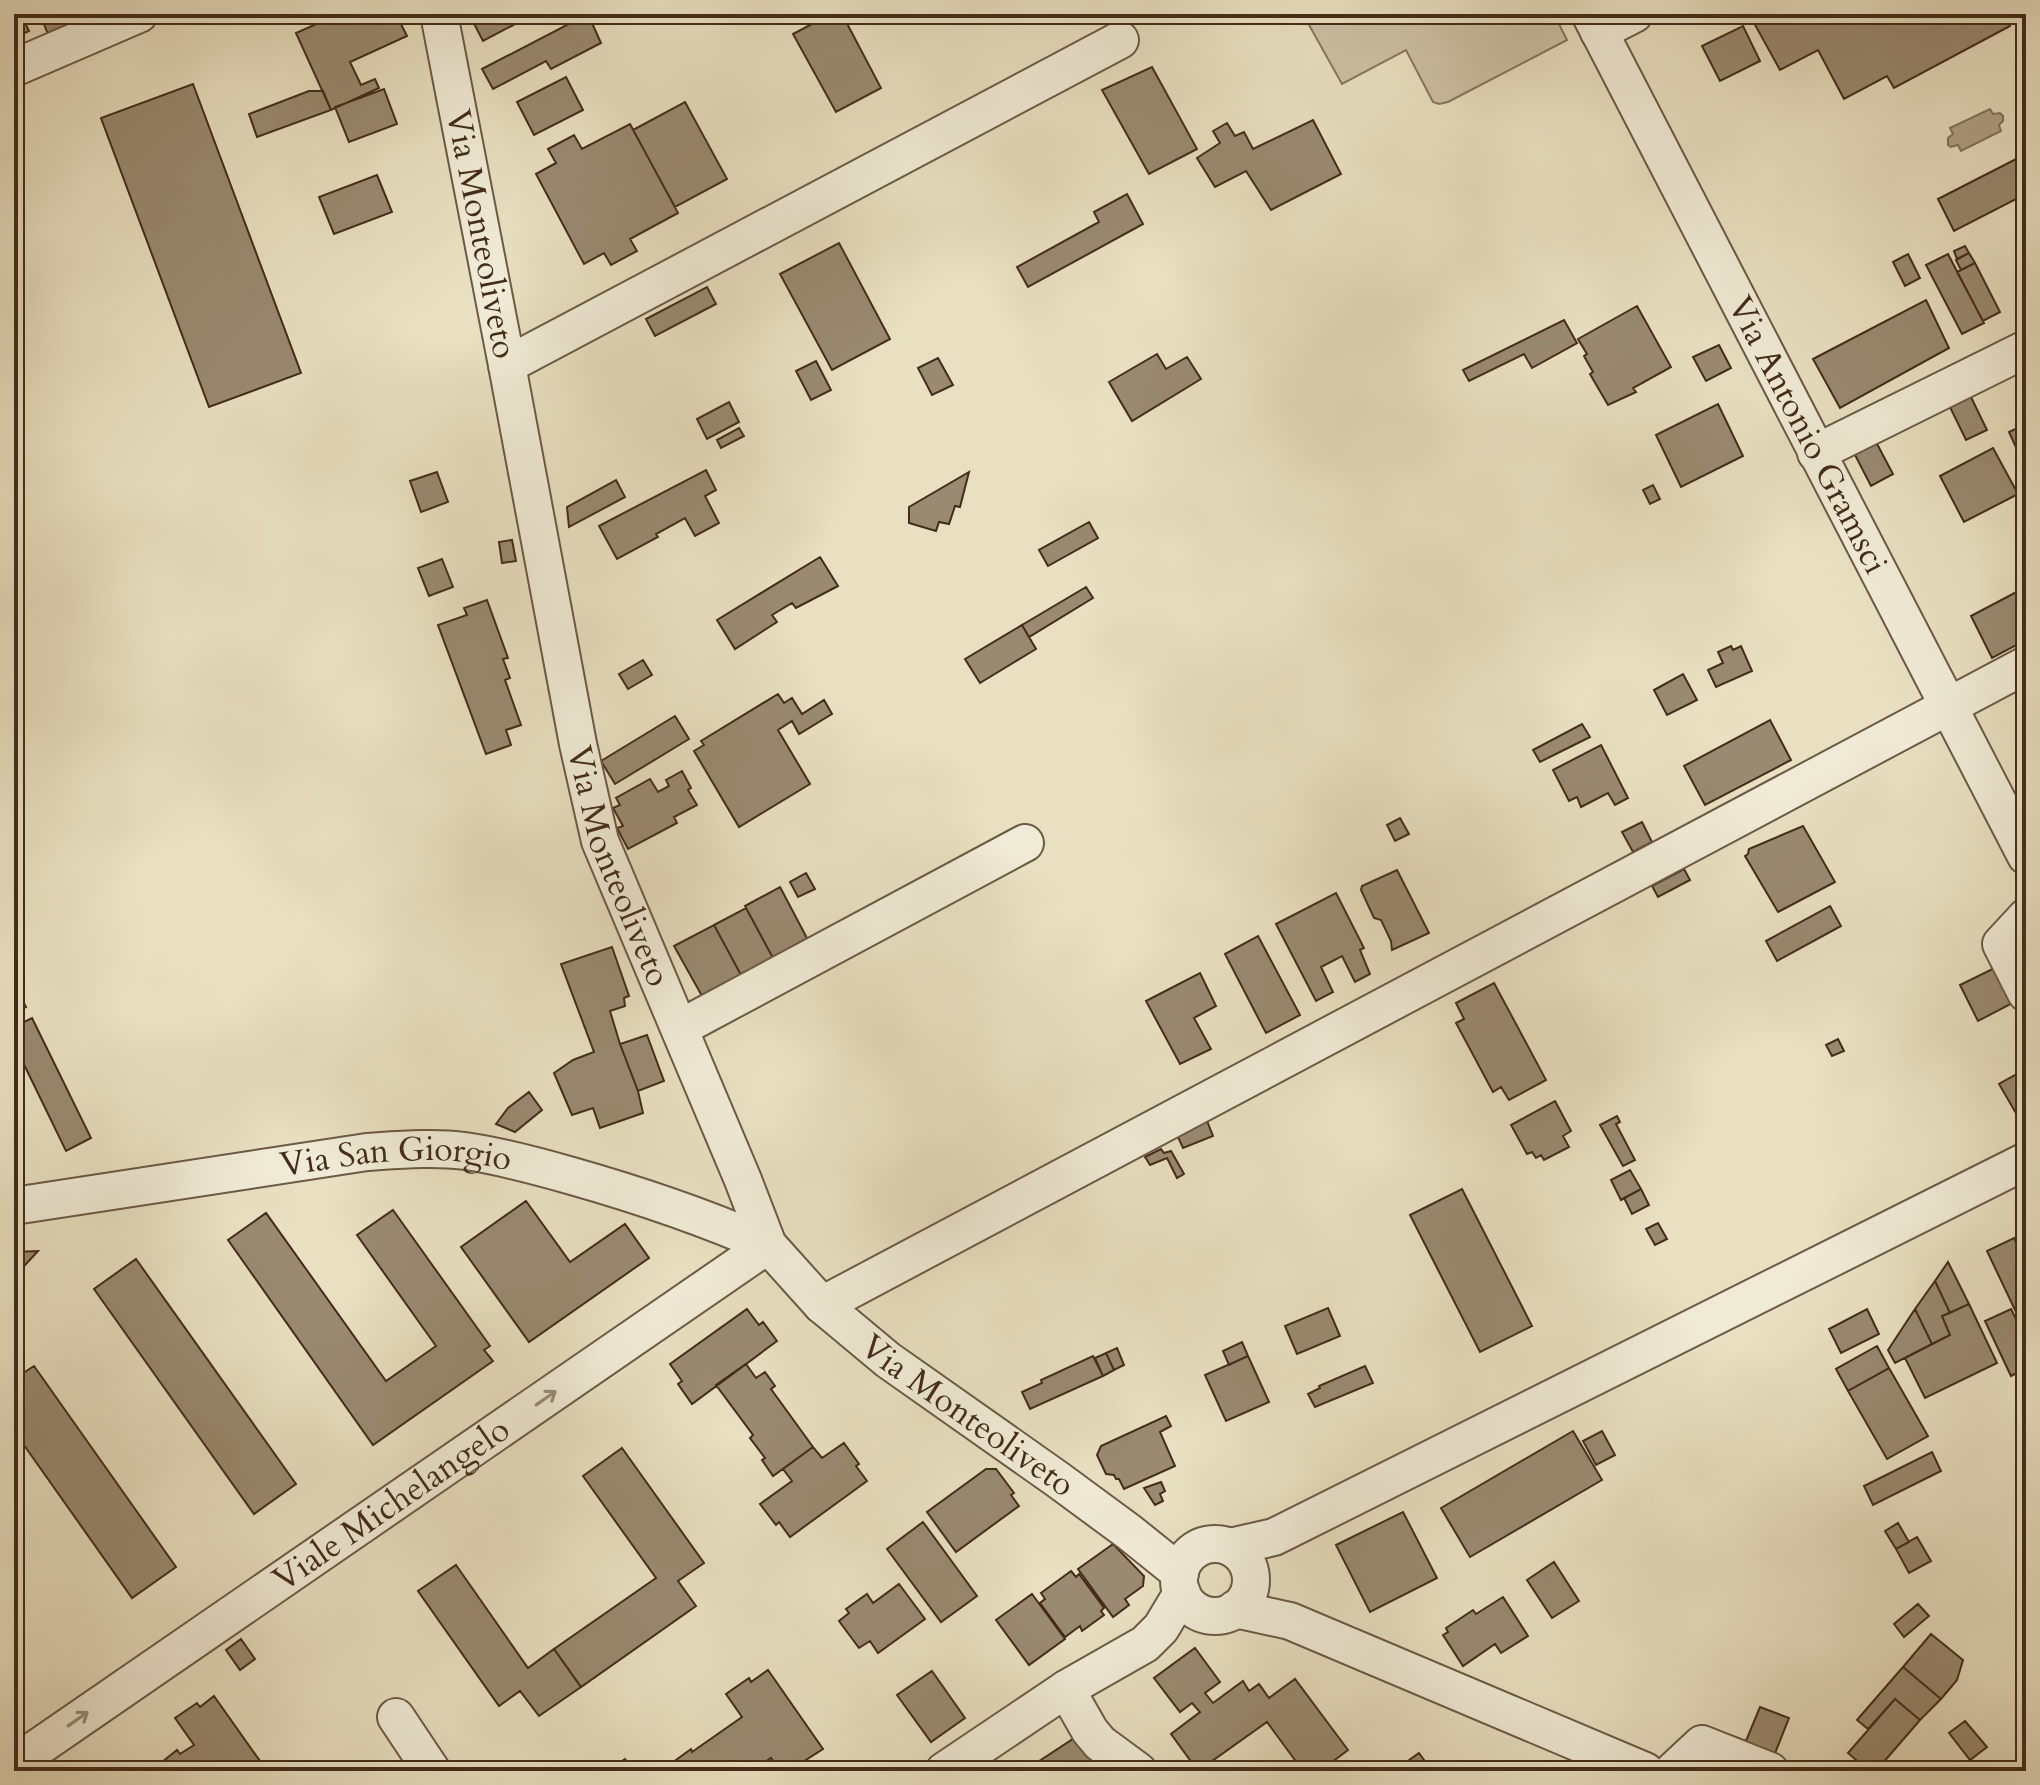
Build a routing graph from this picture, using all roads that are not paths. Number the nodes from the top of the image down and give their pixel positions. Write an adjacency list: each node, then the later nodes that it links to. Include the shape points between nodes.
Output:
1 (139, 14): 6 (street)
2 (439, 14): 8 (street, Via Monteoliveto)
3 (1634, 14): 4 (street)
4 (1594, 23): 9 (street, Via Antonio Gramsci)
5 (1120, 40): 8 (street)
6 (14, 68)
7 (2026, 349): 9 (street)
8 (507, 365): 16 (street, Via Monteoliveto, via 600,841)
9 (1816, 453): 11 (street, Via Antonio Gramsci)
10 (2026, 665): 11 (street)
11 (1948, 707): 13 (street, Via Antonio Gramsci); 20 (street)
12 (1025, 843): 16 (street)
13 (2026, 856)
14 (2026, 917): 15 (street, via 2001,944)
15 (2026, 993)
16 (680, 1028): 19 (street, Via Monteoliveto)
17 (2026, 1161): 22 (street, via 1274,1537)
18 (14, 1206): 19 (street, Via San Giorgio, via 367,1152 462,1151 516,1160 606,1186)
19 (768, 1245): 20 (street, Via Monteoliveto); 26 (street, Viale Michelangelo, one-way to 19)
20 (822, 1305): 21 (street, Via Monteoliveto, via 888,1360)
21 (1129, 1532): 22 (street, Via Monteoliveto, via 1165,1540); 23 (street, Via Monteoliveto)
22 (1235, 1572): 23 (street, via 1219,1615); 23 (street, via 1204,1546 1184,1561); 30 (street, Via Monteoliveto, via 1290,1621)
23 (1187, 1593): 24 (street, via 1145,1644)
24 (1066, 1689): 28 (street); 29 (street, via 1100,1743)
25 (396, 1717): 27 (street)
26 (14, 1764)
27 (432, 1771)
28 (944, 1771)
29 (1138, 1771)
30 (1645, 1771)
31 (1673, 1771): 32 (street, via 1702,1744)
32 (1770, 1771)

